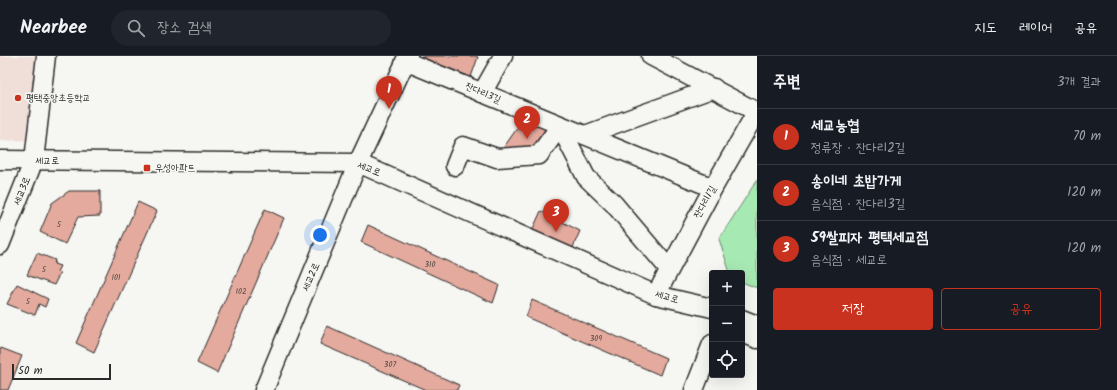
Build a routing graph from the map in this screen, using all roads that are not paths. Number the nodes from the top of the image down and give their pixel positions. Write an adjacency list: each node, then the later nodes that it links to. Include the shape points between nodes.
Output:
1 (46, 56): 11 (street, 세교3로)
2 (503, 56): 6 (street)
3 (651, 56): 5 (street)
4 (406, 58): 6 (street, 잔다리3길); 12 (street, 세교2로)
5 (714, 88): 7 (street); 9 (street)
6 (482, 93): 8 (street, 잔다리3길)
7 (757, 111): 14 (street, 잔다리1길)
8 (560, 126): 9 (street, 잔다리3길); 13 (street, via 539,155 497,158 463,146); 16 (street, via 586,177 614,204)
9 (585, 135): 14 (street, 잔다리3길)
10 (0, 160): 11 (street, 세교로)
11 (34, 160): 12 (street, 세교로); 15 (street, 세교3로)
12 (358, 163): 17 (street, 세교로); 25 (street, 세교2로)
13 (455, 166)
14 (713, 188): 16 (street, 잔다리1길)
15 (0, 245)
16 (669, 269): 17 (street, 잔다리1길)
17 (656, 295): 18 (street, 세교로)
18 (709, 307)
19 (745, 320): 20 (street)
20 (757, 325)
21 (745, 334): 22 (street)
22 (757, 339)
23 (709, 352): 26 (street)
24 (710, 378): 27 (street)
25 (264, 390)
26 (694, 390)
27 (705, 390)

